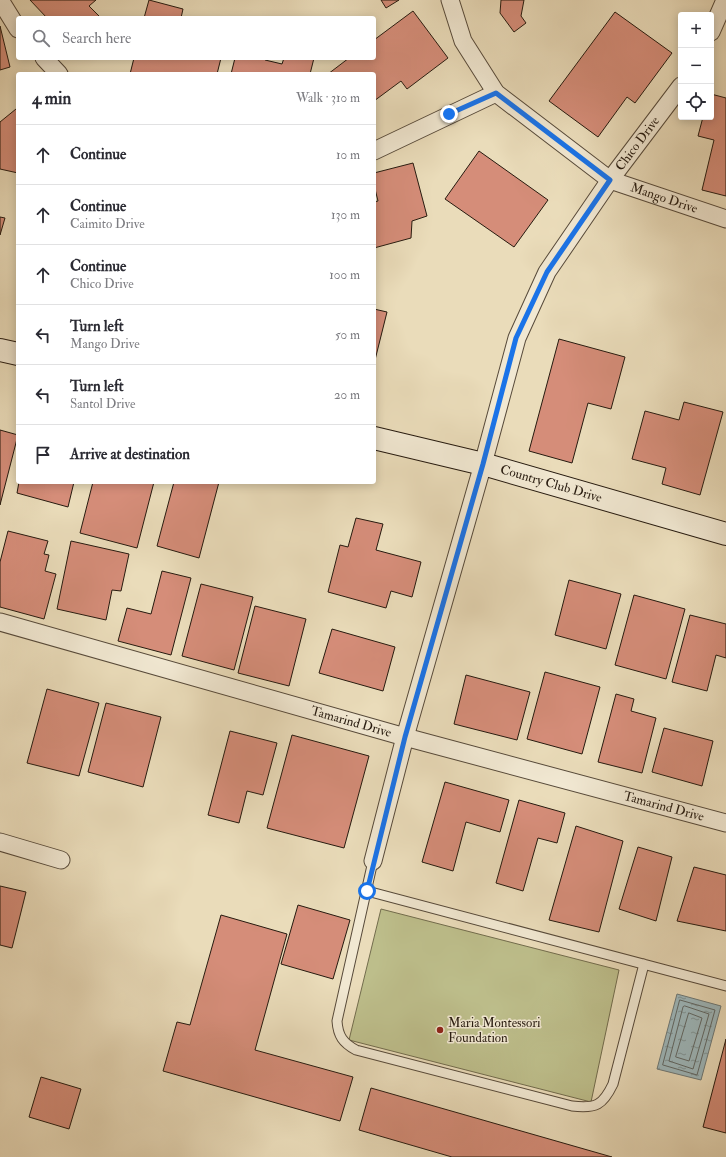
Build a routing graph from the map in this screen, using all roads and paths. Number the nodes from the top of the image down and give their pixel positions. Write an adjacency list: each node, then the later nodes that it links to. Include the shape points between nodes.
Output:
1 (0, 0): 5 (street)
2 (450, 0): 9 (street, Mango Drive, via 463,41)
3 (725, 0): 4 (street)
4 (714, 25)
5 (16, 26)
6 (46, 60): 7 (street)
7 (57, 72)
8 (678, 90): 11 (street, Chico Drive)
9 (496, 93): 10 (street); 11 (street, Mango Drive)
10 (376, 150)
11 (610, 180): 12 (street, Mango Drive); 16 (street, Chico Drive, via 547,272 516,338)
12 (726, 219)
13 (0, 350): 14 (street)
14 (16, 354)
15 (376, 438): 16 (street, Country Club Drive)
16 (483, 464): 17 (street, Country Club Drive); 19 (street, Chico Drive)
17 (726, 534)
18 (0, 622): 19 (street, Tamarind Drive)
19 (405, 737): 20 (street, Tamarind Drive); 23 (street, Chico Drive)
20 (726, 823)
21 (0, 842): 22 (street)
22 (61, 860)
23 (373, 862): 24 (lane)
24 (367, 891): 25 (lane); 25 (lane, via 337,1021 340,1038 356,1050 572,1106 586,1108 599,1105 613,1084)
25 (644, 964): 26 (lane)
26 (726, 986)

